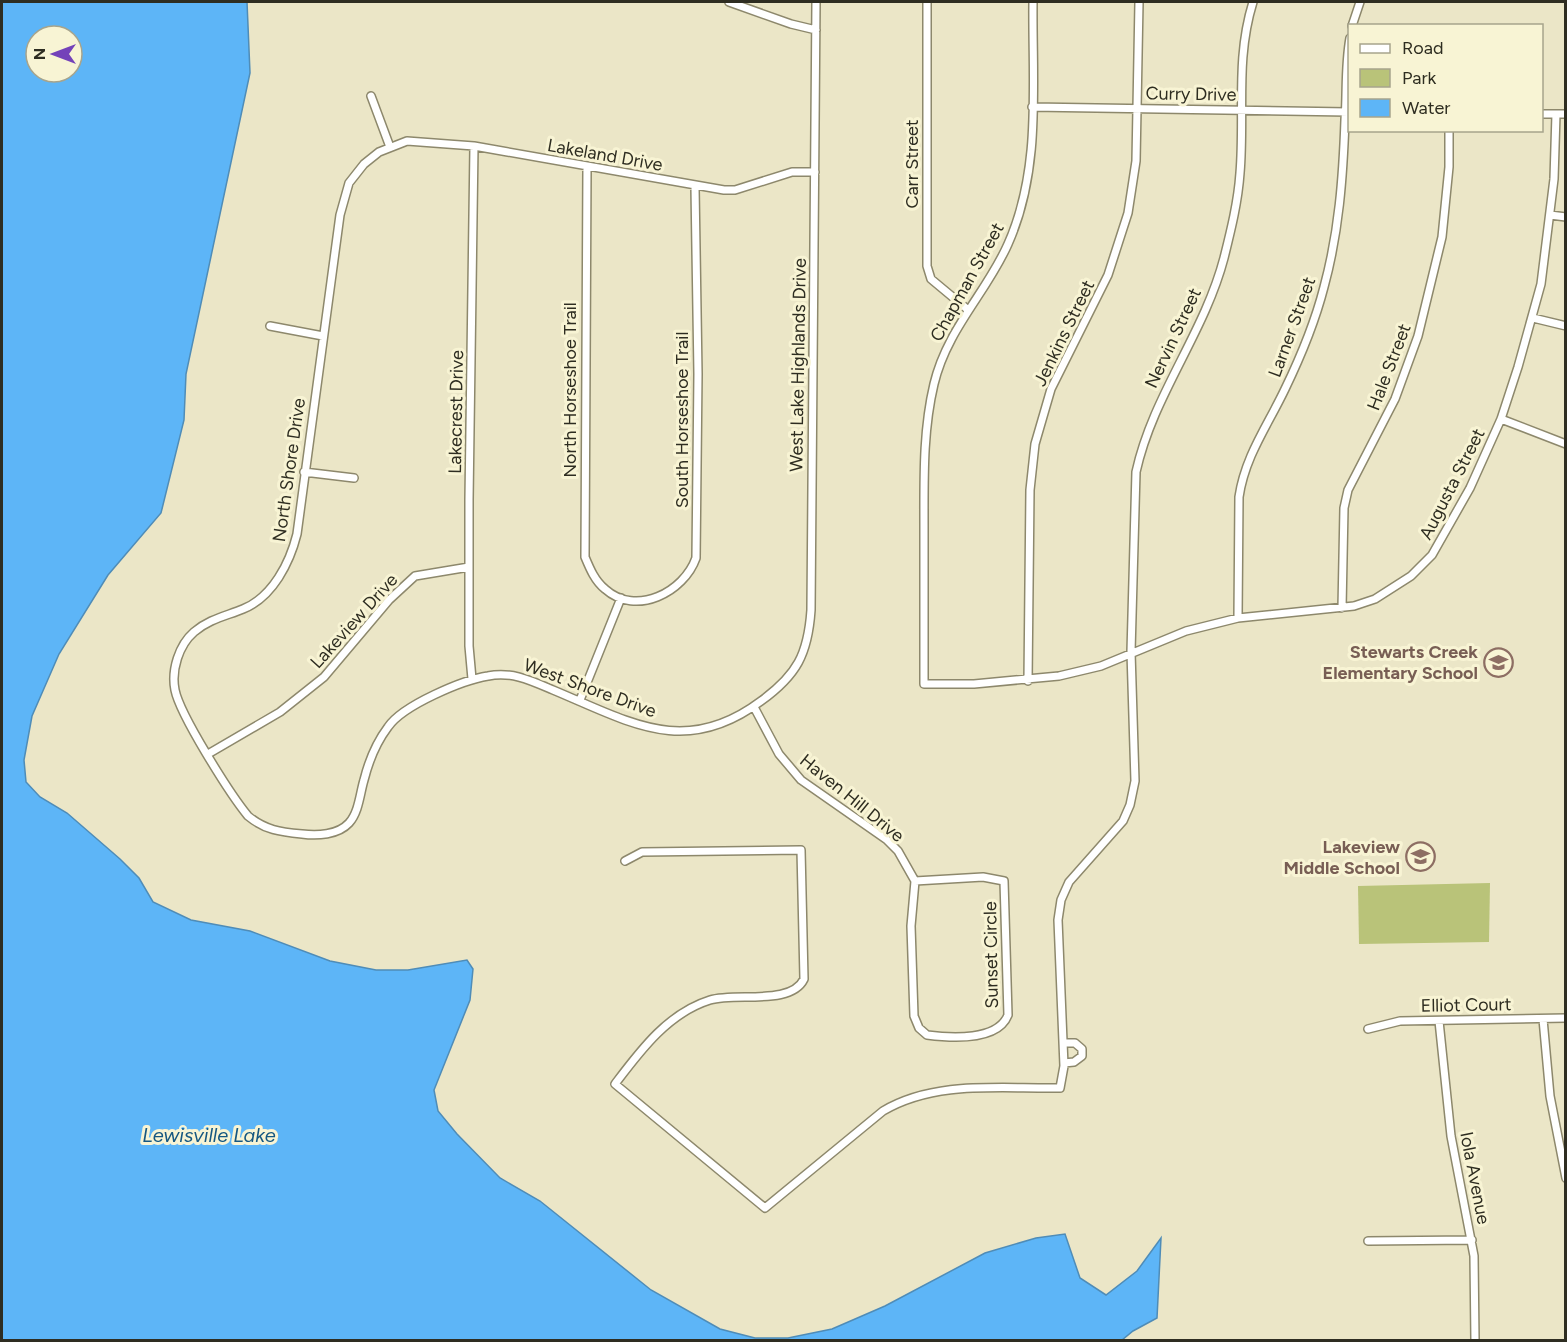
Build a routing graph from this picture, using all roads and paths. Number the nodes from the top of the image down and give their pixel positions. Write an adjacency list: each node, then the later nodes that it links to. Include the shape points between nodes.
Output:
1 (729, 2): 9 (street)
2 (816, 2): 9 (street, West Lake Highlands Drive)
3 (927, 2): 27 (street, Carr Street, via 927,267 931,279)
4 (1033, 2): 12 (street, Chapman Street)
5 (1139, 2): 13 (street, Jenkins Street)
6 (1253, 2): 14 (street, Nervin Street, via 1242,49)
7 (1360, 2): 8 (street)
8 (1353, 24)
9 (816, 30): 23 (street, West Lake Highlands Drive)
10 (1348, 48): 15 (street, Larner Street)
11 (371, 96): 21 (street)
12 (1032, 107): 13 (street, Curry Drive); 27 (street, Chapman Street, via 1032,154 1022,212 1002,258)
13 (1137, 108): 14 (street, Curry Drive); 42 (street, Jenkins Street, via 1137,161 1122,240 1051,389 1035,444 1030,490)
14 (1242, 109): 15 (street, Curry Drive); 40 (street, Nervin Street, via 1238,197 1223,260 1204,316 1157,406 1138,464)
15 (1348, 112): 39 (street, Larner Street, via 1339,216 1325,286 1308,335 1252,448 1242,479)
16 (1543, 114): 17 (street)
17 (1556, 114): 18 (street); 25 (street, Augusta Street)
18 (1566, 114)
19 (1449, 132): 38 (street, Hale Street, via 1442,237 1421,326 1395,399 1348,490 1344,508)
20 (474, 146): 21 (street, Lakeland Drive, via 407,141); 22 (street, Lakeland Drive); 36 (street, Lakecrest Drive)
21 (390, 147): 31 (street, North Shore Drive, via 364,164 345,194)
22 (587, 166): 24 (street, Lakeland Drive); 37 (street, North Horseshoe Trail, via 585,557 604,589)
23 (815, 172): 24 (street, Lakeland Drive, via 777,176 735,190); 45 (street, West Lake Highlands Drive, via 810,634 789,678)
24 (695, 187): 37 (street, South Horseshoe Trail, via 696,558 681,584 664,596)
25 (1550, 215): 26 (street); 28 (street, Augusta Street)
26 (1566, 217)
27 (967, 309): 43 (street, Chapman Street, via 934,381 927,415)
28 (1533, 318): 30 (street); 32 (street, Augusta Street)
29 (270, 326): 31 (street)
30 (1566, 326)
31 (323, 336): 34 (street, North Shore Drive)
32 (1501, 419): 33 (street); 38 (street, Augusta Street, via 1470,488 1432,555 1392,590)
33 (1566, 444)
34 (304, 472): 35 (street); 46 (street, North Shore Drive, via 297,534 289,562 269,589 249,606 223,615 193,633 177,659 175,690)
35 (354, 478)
36 (469, 567): 41 (street, Lakecrest Drive); 46 (street, Lakeview Drive, via 415,576 389,600 324,677 272,717)
37 (621, 598): 44 (street)
38 (1342, 608): 39 (street, Augusta Street)
39 (1238, 618): 40 (street, Augusta Street, via 1186,631)
40 (1131, 652): 42 (street, Augusta Street, via 1101,666); 53 (street, Nervin Street, via 1135,781 1130,805 1123,821 1069,882 1061,900 1058,920)
41 (472, 679): 44 (street, West Shore Drive, via 510,674); 46 (street, West Shore Drive, via 441,692 389,724 372,754 353,816 340,830 307,835 261,827 241,808)
42 (1028, 681): 43 (street, Augusta Street)
43 (924, 684)
44 (580, 700): 45 (street, West Shore Drive, via 640,724 685,733 700,731)
45 (753, 707): 48 (street, Haven Hill Drive, via 791,770 887,840)
46 (208, 754)
47 (625, 861): 54 (street, via 642,852 801,850 801,985 785,995 710,1000 683,1012 665,1025 615,1084 765,1208 903,1099 941,1089 1060,1088)
48 (915, 881): 48 (street, Sunset Circle, via 984,877 1004,881 1008,1015 1005,1024 980,1035 927,1035 919,1028 914,1016 911,926)
49 (1566, 1018): 50 (street, Elliot Court)
50 (1543, 1019): 51 (street, Elliot Court); 55 (street, via 1550,1096)
51 (1439, 1021): 52 (street, Elliot Court, via 1400,1020); 56 (street, Iola Avenue, via 1451,1136)
52 (1368, 1029)
53 (1063, 1042): 54 (street, Nervin Street); 54 (street, via 1075,1043 1082,1049 1082,1056)
54 (1064, 1063)
55 (1566, 1178)
56 (1472, 1240): 57 (street); 58 (street, Iola Avenue)
57 (1368, 1241)
58 (1475, 1341)

